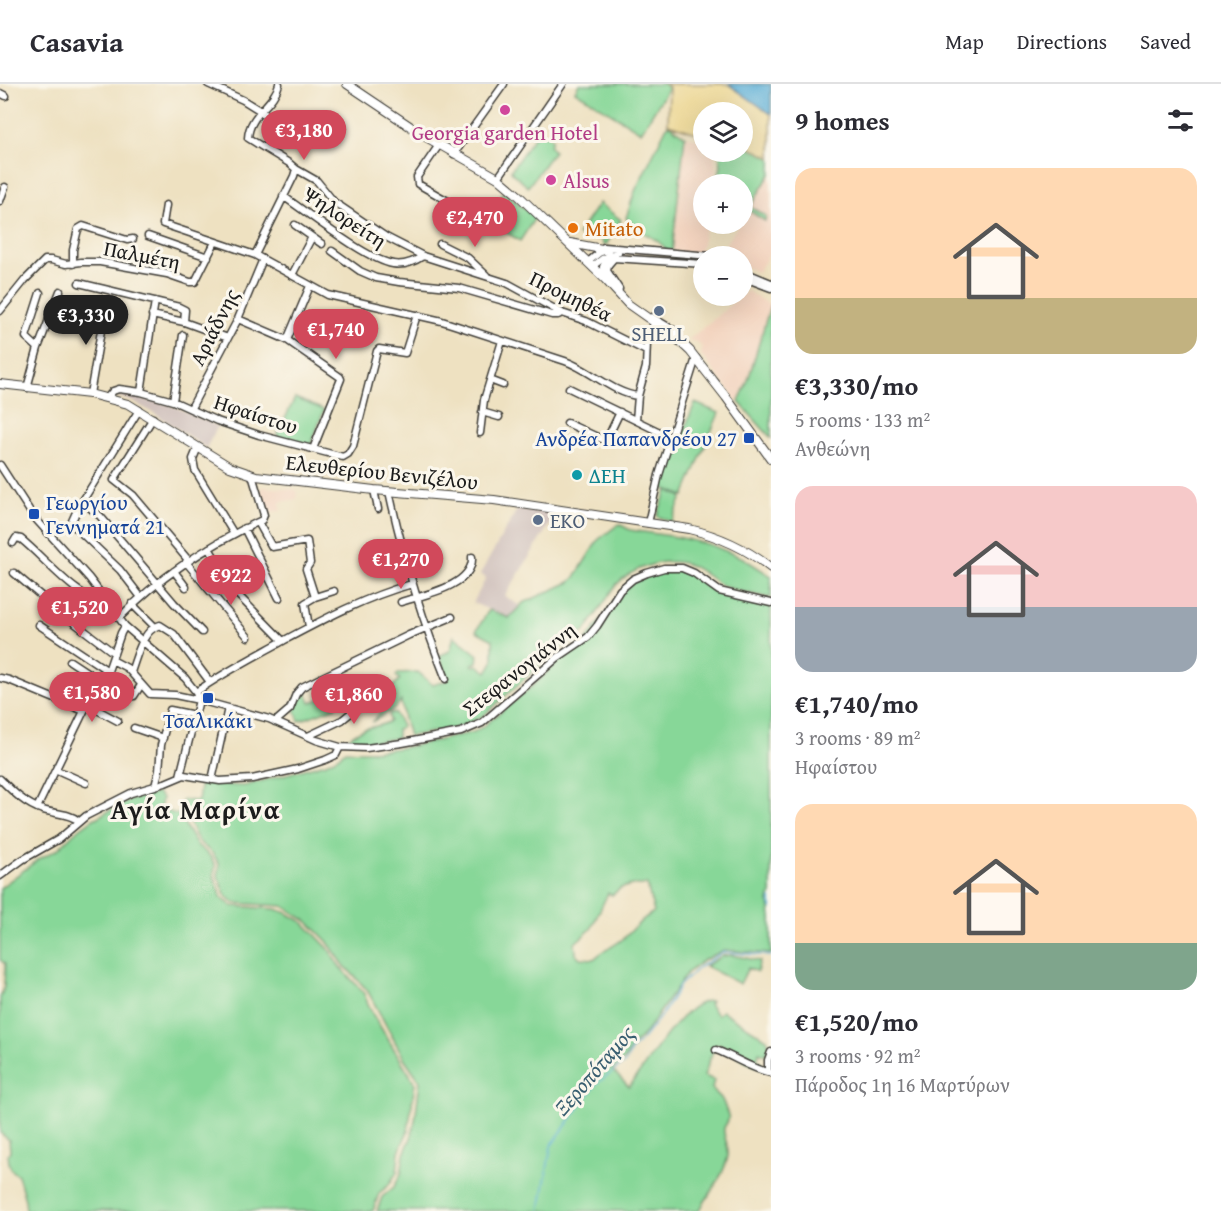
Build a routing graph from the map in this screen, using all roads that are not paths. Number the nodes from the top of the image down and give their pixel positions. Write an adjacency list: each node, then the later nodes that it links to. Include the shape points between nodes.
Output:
1 (208, 84): 6 (street)
2 (347, 84): 8 (main road)
3 (504, 84): 9 (street)
4 (563, 84): 11 (street)
5 (277, 85): 6 (street, via 274,96)
6 (259, 111): 7 (street); 10 (street, Προμηθέα, via 248,138)
7 (288, 128)
8 (439, 145): 9 (main road); 16 (street, via 417,177 418,184)
9 (454, 154): 11 (main road)
10 (296, 169): 13 (street); 29 (street, Προμηθέα, via 316,181 342,208)
11 (498, 178): 22 (main road)
12 (5, 187): 14 (street)
13 (283, 196): 27 (street); 29 (street, Ψηλορείτη, via 383,261 402,265)
14 (0, 201)
15 (166, 205): 21 (street, via 163,224)
16 (483, 221)
17 (296, 225): 19 (street)
18 (148, 236): 30 (street)
19 (312, 237): 23 (street); 37 (street)
20 (133, 239): 34 (street, via 83,226 78,229)
21 (215, 242): 27 (street); 30 (street, Παλμέτη)
22 (572, 242): 26 (main road); 28 (street); 35 (main road)
23 (322, 244)
24 (441, 244): 38 (street, via 468,258)
25 (332, 251): 50 (street, via 376,278 454,287 552,315)
26 (612, 252): 32 (street); 35 (street, via 599,253); 39 (main road, via 604,267)
27 (255, 255): 31 (street)
28 (693, 255)
29 (423, 256): 38 (street, Προμηθέα)
30 (208, 257): 34 (street, Παλμέτη, via 195,282 100,262)
31 (263, 260): 37 (street); 53 (street, Αριάδνης)
32 (693, 260)
33 (693, 261): 56 (street, via 617,257 608,265 610,278 631,302)
34 (73, 264): 49 (street, via 51,260 40,263)
35 (590, 265): 39 (main road)
36 (753, 274): 41 (street)
37 (291, 275): 43 (street)
38 (486, 275): 50 (street, Προμηθέα)
39 (605, 279): 55 (main road)
40 (753, 281): 44 (street)
41 (771, 281)
42 (79, 283): 47 (street)
43 (310, 286): 52 (street, via 328,295); 59 (street)
44 (771, 288)
45 (60, 291): 61 (street)
46 (40, 293): 61 (street, via 26,337)
47 (155, 301): 51 (street); 54 (street, via 185,310)
48 (106, 302): 70 (street)
49 (0, 311)
50 (562, 313): 62 (street, Προμηθέα)
51 (152, 315): 54 (street); 69 (street)
52 (417, 315): 60 (street); 85 (street, via 405,353 377,351 350,452 341,457)
53 (238, 320): 58 (street, Αριάδνης); 59 (street, Ηφαίστου)
54 (184, 322): 58 (street)
55 (654, 324): 62 (street); 63 (main road)
56 (677, 333)
57 (183, 335): 73 (street)
58 (228, 338): 74 (street, Αριάδνης)
59 (287, 340): 85 (street, Ηφαίστου, via 341,379)
60 (502, 340): 64 (street); 71 (street, via 569,362)
61 (38, 348): 67 (street)
62 (646, 351): 71 (street)
63 (696, 358): 83 (street); 86 (main road)
64 (490, 380): 66 (street); 76 (street)
65 (0, 384): 67 (main road, Ελευθερίου Βενιζέλου)
66 (503, 385)
67 (27, 388): 70 (main road, Ελευθερίου Βενιζέλου)
68 (569, 388): 77 (street)
69 (141, 392): 72 (street, Ηφαίστου, via 119,389); 73 (street, Ηφαίστου)
70 (90, 394): 72 (main road, Ελευθερίου Βενιζέλου)
71 (638, 396): 80 (street)
72 (107, 398): 75 (main road, Ελευθερίου Βενιζέλου)
73 (173, 401): 74 (street, Ηφαίστου)
74 (191, 408): 85 (street, Ηφαίστου, via 217,421)
75 (139, 410): 79 (main road, Ελευθερίου Βενιζέλου); 88 (street)
76 (482, 412): 78 (street); 82 (street)
77 (620, 412): 80 (street); 81 (street, via 606,441)
78 (499, 417)
79 (153, 418): 84 (main road, Ελευθερίου Βενιζέλου); 90 (street)
80 (636, 420): 83 (street)
81 (567, 423)
82 (480, 433)
83 (672, 438): 96 (street)
84 (198, 447): 89 (main road, Ελευθερίου Βενιζέλου); 98 (street, via 193,459 195,470)
85 (313, 449)
86 (771, 459)
87 (0, 465): 117 (street, via 33,516)
88 (101, 472): 90 (street); 93 (street)
89 (252, 475): 91 (main road, Ελευθερίου Βενιζέλου); 95 (street, via 264,515)
90 (114, 480): 102 (street, via 135,497)
91 (374, 490): 92 (main road, Ελευθερίου Βενιζέλου); 94 (street)
92 (389, 491): 96 (main road, Ελευθερίου Βενιζέλου); 107 (street)
93 (83, 502): 106 (street); 110 (street, via 73,518 74,526 120,570)
94 (378, 509)
95 (258, 522): 97 (street); 111 (street, via 272,547 308,541 310,563 306,569)
96 (648, 522): 103 (main road, Ελευθερίου Βενιζέλου, via 714,536)
97 (244, 528): 98 (street); 112 (street)
98 (234, 534): 100 (street)
99 (13, 543): 117 (street, via 16,538 21,539 71,585 99,604)
100 (209, 548): 102 (street); 128 (street, via 240,598)
101 (472, 557): 113 (street, via 471,569 461,580)
102 (188, 561): 104 (street); 126 (street)
103 (771, 567)
104 (174, 571): 106 (street); 108 (street)
105 (14, 573): 129 (street)
106 (158, 583): 110 (street); 125 (street)
107 (412, 584): 113 (street); 123 (street, via 364,599)
108 (186, 587)
109 (334, 591): 111 (street)
110 (140, 596): 116 (street)
111 (315, 597): 123 (street, via 305,603)
112 (279, 598)
113 (416, 598): 114 (street); 124 (street)
114 (401, 602)
115 (771, 603): 149 (street, Στεφανογιάννη, via 719,591 682,568 647,573 620,590 588,637 557,658 477,726 391,745)
116 (132, 604): 119 (street); 122 (street)
117 (110, 605): 119 (street)
118 (452, 617): 124 (street)
119 (119, 618): 121 (street)
120 (39, 625): 131 (street)
121 (125, 626): 127 (street); 129 (street)
122 (157, 626): 127 (street); 136 (street, via 174,634)
123 (309, 627): 128 (street)
124 (426, 628): 134 (street); 145 (street, via 303,687 290,709)
125 (202, 632)
126 (248, 637)
127 (142, 641): 132 (street); 139 (street)
128 (283, 641): 136 (street)
129 (113, 656): 131 (street); 132 (street)
130 (70, 661): 135 (street)
131 (108, 672): 135 (street)
132 (131, 672): 137 (street)
133 (0, 678): 141 (street)
134 (446, 679)
135 (102, 682): 137 (street, via 135,696); 141 (street)
136 (210, 682): 139 (street)
137 (141, 685): 140 (street, via 153,694)
138 (384, 686): 147 (street, via 342,720)
139 (196, 692): 140 (street)
140 (199, 700): 142 (street); 143 (street)
141 (86, 708): 144 (street); 150 (street)
142 (228, 708): 145 (street); 153 (street)
143 (195, 715): 148 (street, via 170,710); 151 (street)
144 (118, 722)
145 (275, 722): 147 (street)
146 (134, 728): 148 (street)
147 (308, 736): 149 (street)
148 (163, 738): 155 (street)
149 (340, 747): 153 (street, via 337,754 298,769 246,780)
150 (57, 770): 154 (street); 156 (street)
151 (180, 776): 153 (street); 155 (street)
152 (0, 779): 156 (street)
153 (212, 780)
154 (86, 783)
155 (155, 786): 157 (street, via 126,794)
156 (37, 808): 157 (street)
157 (79, 821): 158 (street, via 59,839)
158 (0, 876)
159 (716, 1050): 161 (street, via 755,1070)
160 (771, 1052): 161 (street)
161 (770, 1072)

